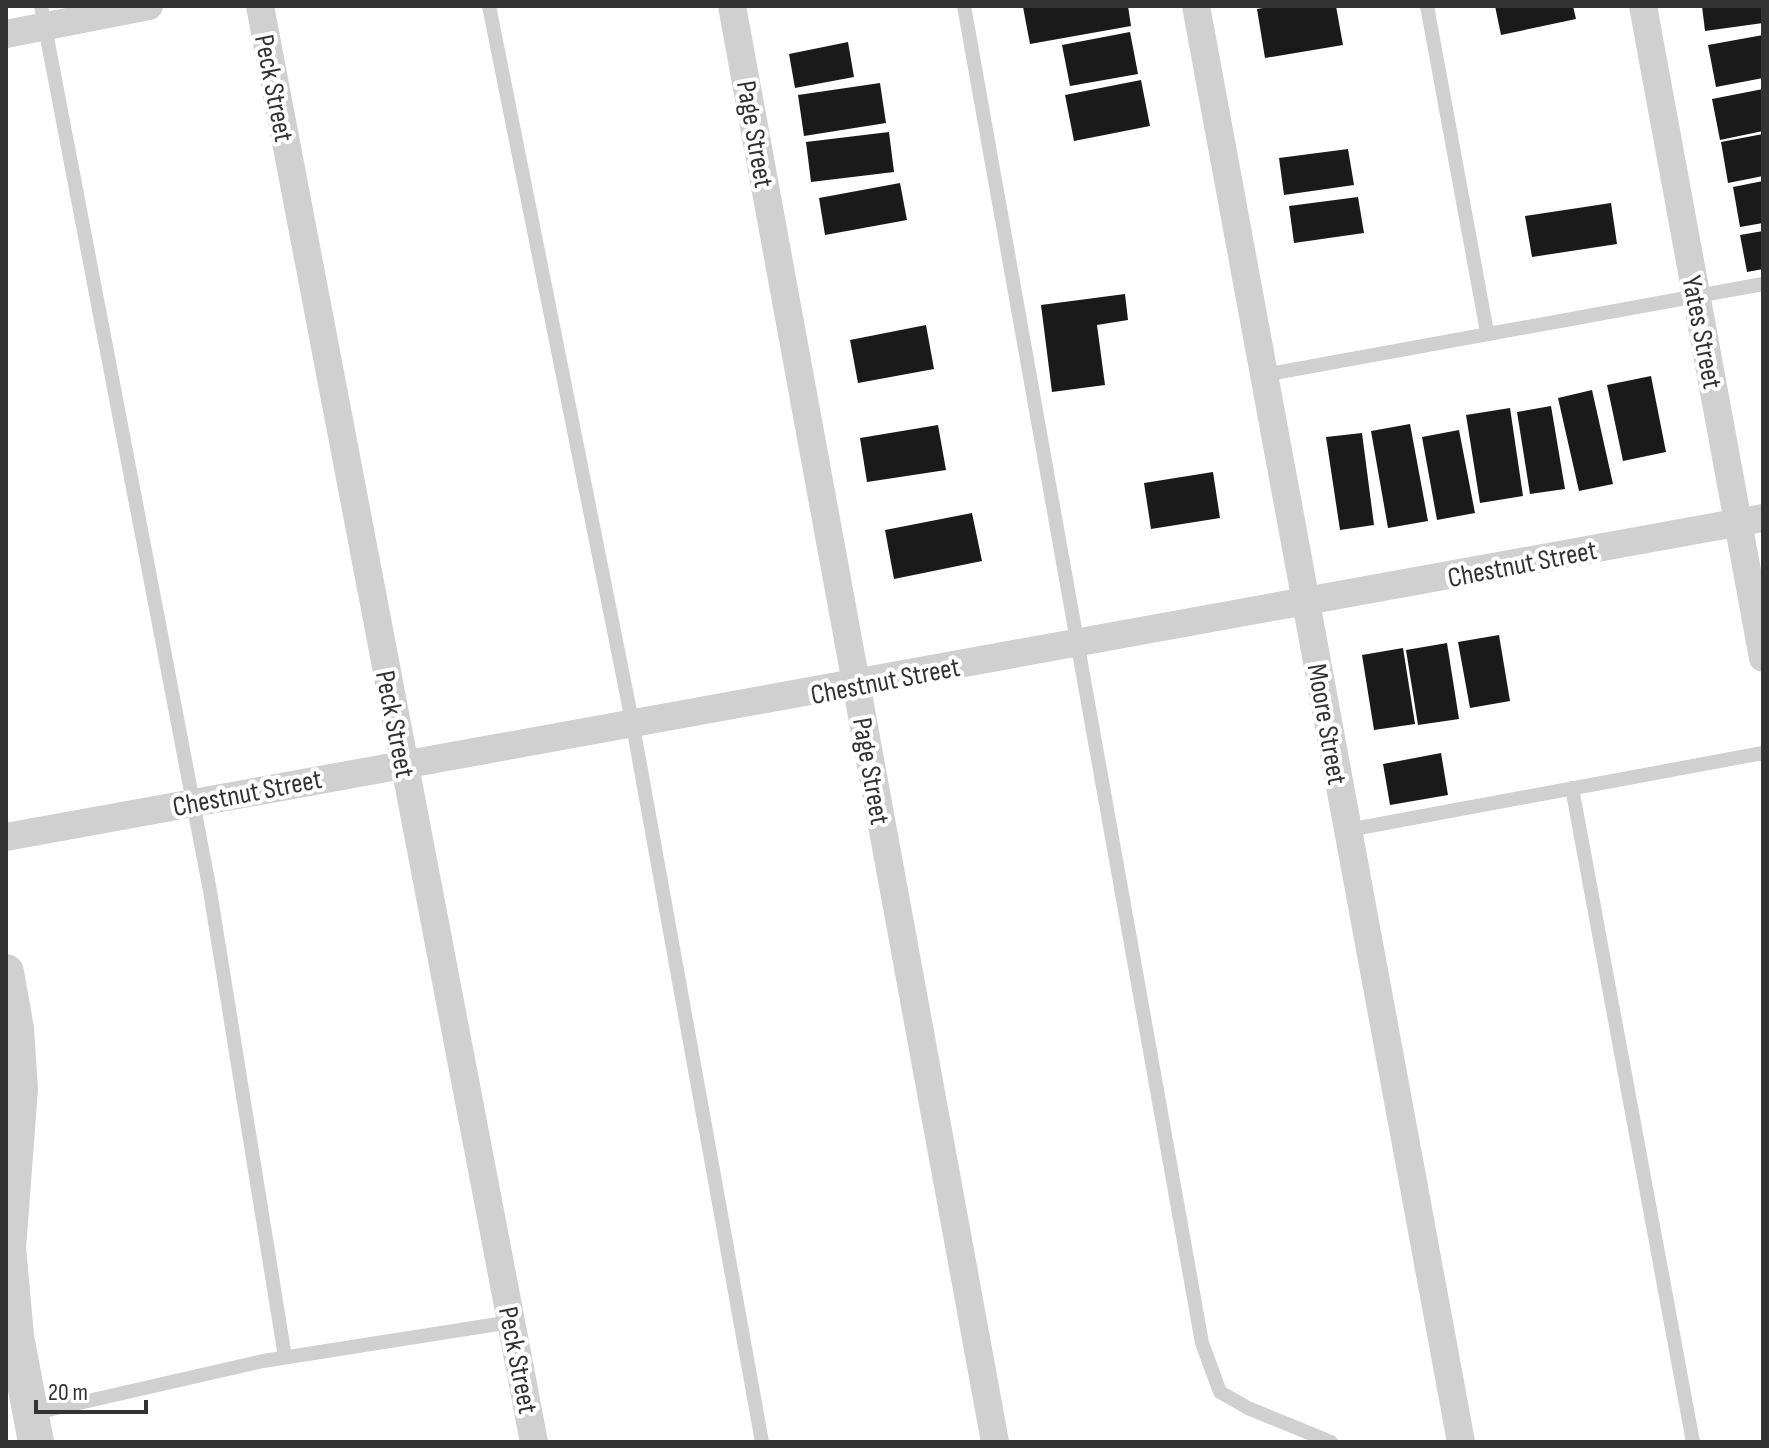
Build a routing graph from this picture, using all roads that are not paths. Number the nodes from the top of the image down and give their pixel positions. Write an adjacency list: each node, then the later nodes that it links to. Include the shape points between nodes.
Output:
1 (149, 6): 9 (street)
2 (260, 6): 22 (street, Peck Street)
3 (489, 6): 20 (lane)
4 (732, 6): 19 (street, Page Street)
5 (964, 6): 17 (lane)
6 (1196, 6): 14 (street, Moore Street)
7 (1427, 6): 13 (lane)
8 (1643, 6): 12 (street, Yates Street)
9 (43, 16): 10 (street); 24 (lane)
10 (6, 34)
11 (1763, 284): 12 (lane)
12 (1697, 297): 13 (lane); 15 (street, Yates Street)
13 (1487, 332): 14 (lane)
14 (1264, 375): 16 (street, Moore Street)
15 (1751, 520): 16 (street, Chestnut Street); 18 (street, Yates Street)
16 (1306, 604): 17 (street, Chestnut Street); 25 (street, Moore Street)
17 (1079, 643): 19 (street, Chestnut Street); 34 (lane, via 1210,1369 1220,1392)
18 (1763, 658)
19 (857, 686): 20 (street, Chestnut Street); 33 (street, Page Street)
20 (633, 726): 22 (street, Chestnut Street); 32 (lane)
21 (1763, 753): 23 (lane)
22 (403, 763): 24 (street, Chestnut Street); 28 (street, Peck Street)
23 (1572, 788): 25 (lane); 36 (lane)
24 (191, 803): 26 (street, Chestnut Street); 29 (lane, via 210,891)
25 (1348, 830): 35 (street, Moore Street)
26 (6, 837)
27 (6, 972): 30 (street, via 20,1089 8,1248)
28 (511, 1322): 29 (lane); 31 (street, Peck Street)
29 (285, 1357): 30 (lane)
30 (27, 1412)
31 (534, 1442)
32 (762, 1442)
33 (995, 1442)
34 (1331, 1442)
35 (1461, 1442)
36 (1693, 1442)

